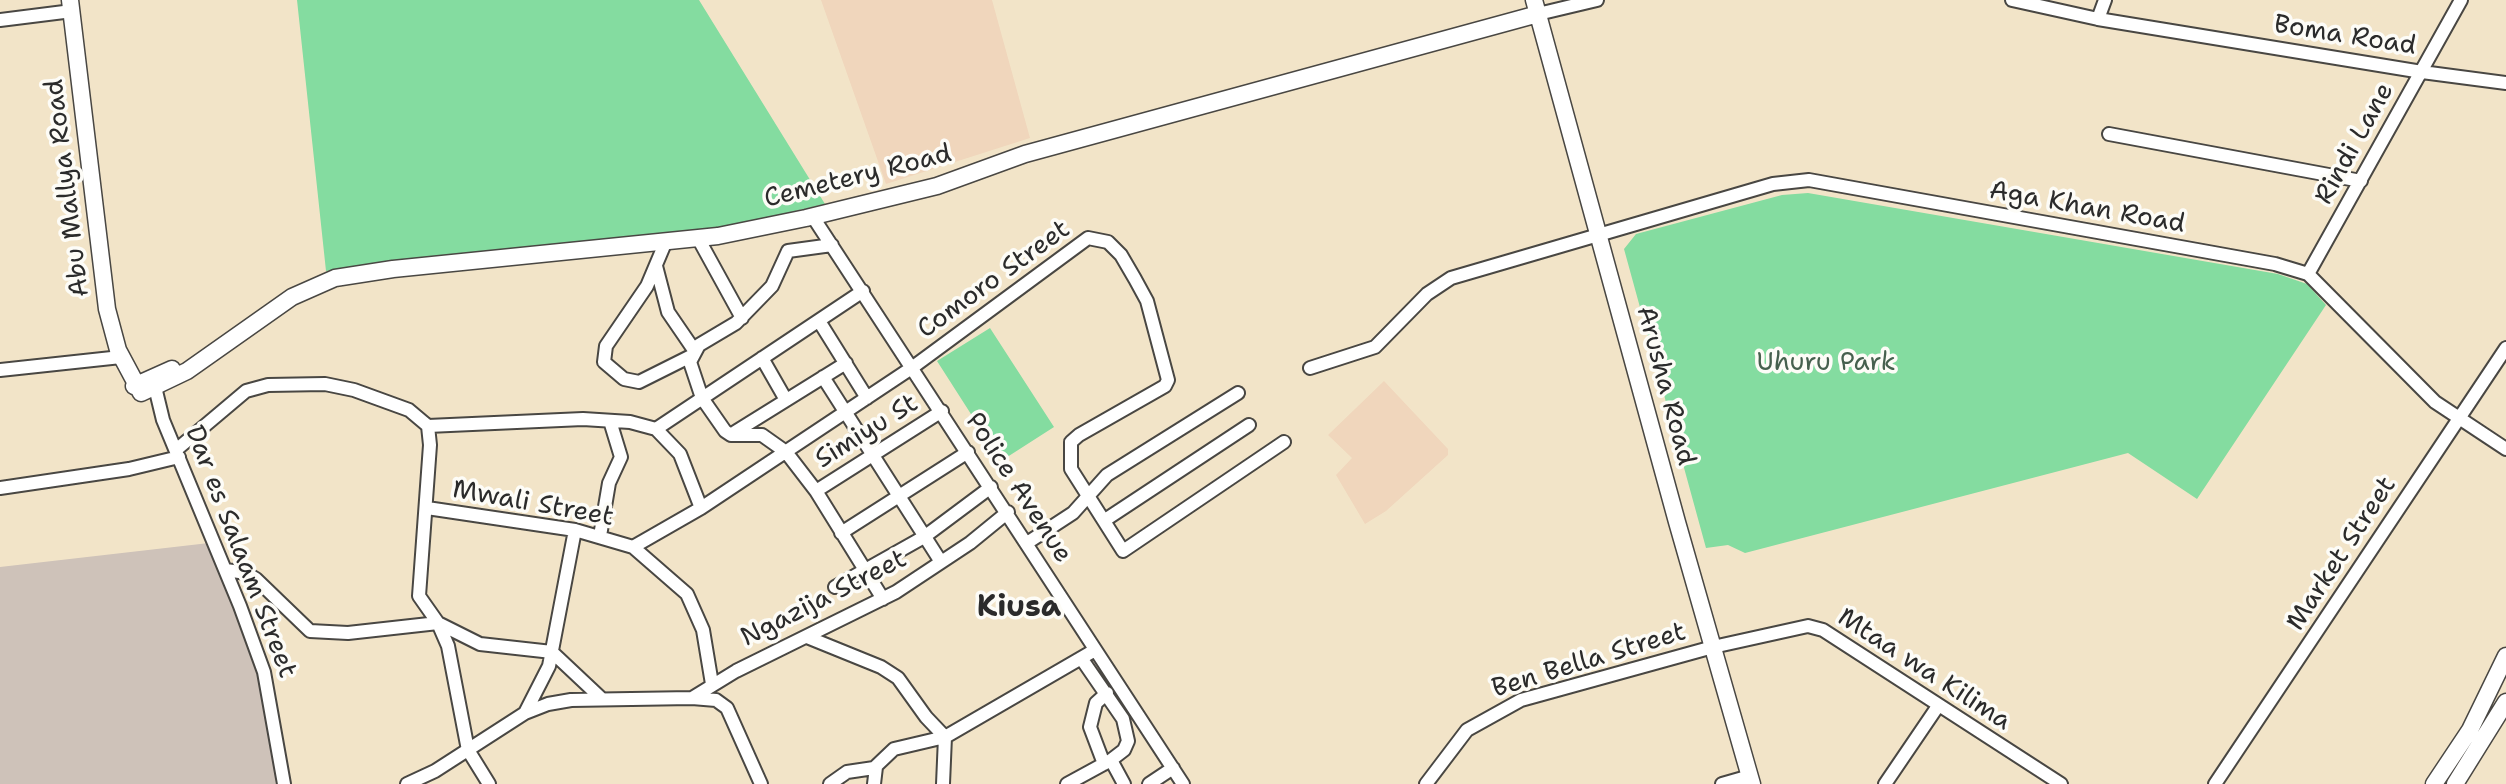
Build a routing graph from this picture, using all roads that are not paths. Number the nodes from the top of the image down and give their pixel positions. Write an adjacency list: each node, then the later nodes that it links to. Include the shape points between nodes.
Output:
1 (1597, 0): 6 (street)
2 (2012, 0): 7 (street, Boma Road)
3 (2105, 0): 7 (street)
4 (2462, 0): 9 (street, Rindi Lane)
5 (71, 5): 8 (street); 26 (main road, Abu Mallya Road, via 107,309)
6 (1536, 7): 13 (main road, Cemetery Road, via 1025,154 937,186); 14 (main road, Arusha Road)
7 (2098, 19): 9 (street, Boma Road)
8 (0, 20)
9 (2422, 72): 10 (street, Boma Road); 12 (street, Rindi Lane)
10 (2506, 83)
11 (2109, 134): 12 (street)
12 (2361, 181): 19 (street, Rindi Lane)
13 (813, 217): 15 (main road, Cemetery Road); 17 (street, Police Avenue)
14 (1599, 235): 19 (street, Aga Khan Road, via 1773,184 1809,180 2275,264); 29 (street, Aga Khan Road, via 1451,278 1427,294 1375,347); 73 (main road, Arusha Road)
15 (698, 238): 16 (main road, Cemetery Road); 21 (street)
16 (666, 242): 18 (street); 32 (main road, Cemetery Road, via 335,278 292,297 187,371)
17 (832, 245): 20 (street, Police Avenue); 21 (street, via 788,251 772,286)
18 (656, 265): 24 (street, via 668,312); 24 (street, via 631,314 606,346 604,362 624,379 639,382)
19 (2308, 274): 39 (street, Aga Khan Road, via 2400,369)
20 (863, 291): 22 (street); 28 (street, Police Avenue)
21 (742, 318): 24 (street)
22 (819, 321): 25 (street); 27 (street)
23 (2506, 348): 39 (street, Market Street)
24 (692, 353): 34 (street, via 691,369)
25 (762, 358): 34 (street); 36 (street)
26 (124, 362): 30 (street); 32 (main road, via 142,371)
27 (846, 363): 31 (street); 35 (street)
28 (913, 367): 35 (street, Comoro Street); 37 (street, Police Avenue); 54 (street, Comoro Street, via 1077,244 1088,238 1108,243 1121,255 1147,301 1168,380 1072,442 1071,470)
29 (1310, 368)
30 (0, 370)
31 (823, 377): 36 (street); 38 (street)
32 (145, 386): 49 (street, Dar es Salaam Street)
33 (1238, 393): 54 (street, via 1107,475)
34 (702, 398): 43 (street); 44 (street)
35 (867, 398): 38 (street, Comoro Street)
36 (786, 400): 44 (street)
37 (942, 411): 48 (street, Police Avenue); 50 (street, Simiyu St)
38 (846, 412): 47 (street, Comoro Street); 50 (street)
39 (2458, 418): 46 (street, Aga Khan Road); 108 (street, Market Street)
40 (610, 421): 42 (street); 43 (street); 62 (street, via 621,457 609,483)
41 (1249, 425): 59 (street)
42 (428, 426): 49 (street, via 409,410 354,390 325,384 268,385 246,391); 56 (street)
43 (656, 429): 57 (street, via 680,454)
44 (731, 435): 47 (street, via 756,433)
45 (1284, 442): 59 (street, via 1123,551)
46 (2506, 449)
47 (786, 452): 53 (street); 57 (street, Comoro Street)
48 (968, 452): 51 (street, Police Avenue); 55 (street)
49 (178, 453): 52 (street, via 128,469); 67 (street, Dar es Salaam Street)
50 (872, 457): 53 (street, Simiyu St); 55 (street)
51 (991, 487): 58 (street, Police Avenue); 63 (street)
52 (0, 488)
53 (816, 491): 61 (street)
54 (1089, 495): 59 (street); 64 (street, via 1073,513)
55 (898, 498): 61 (street); 63 (street)
56 (426, 508): 60 (street, Mwali Street); 71 (street, via 419,596)
57 (701, 509): 65 (street, Comoro Street)
58 (1008, 512): 64 (street, Police Avenue); 66 (street, Ngazija Street)
59 (1105, 520)
60 (575, 530): 62 (street, Mwali Street); 75 (street)
61 (841, 533): 68 (street)
62 (600, 536): 65 (street, Mwali Street)
63 (924, 537): 66 (street); 68 (street)
64 (1027, 543): 74 (street, Police Avenue)
65 (633, 547): 78 (street, Mwali Street, via 687,594 703,630)
66 (941, 562): 70 (street, Ngazija Street)
67 (226, 570): 71 (street, via 256,579 310,631 379,631); 92 (street, Dar es Salaam Street, via 264,672)
68 (865, 571): 69 (street); 70 (street)
69 (835, 587)
70 (883, 599): 72 (street, Ngazija Street)
71 (438, 623): 75 (street, via 480,643); 86 (street, via 448,646)
72 (807, 637): 78 (street, Ngazija Street); 85 (street, via 890,671)
73 (1713, 647): 83 (street, Mtaa wa Kilima, via 1808,626 1823,630); 91 (main road, Arusha Road); 103 (street, Ben Bella Street, via 1521,700 1491,714 1467,730)
74 (1095, 650): 77 (street); 89 (street, Police Avenue)
75 (552, 652): 81 (street); 84 (street, via 545,678)
76 (2506, 656): 109 (main road, via 2470,730)
77 (1081, 658): 79 (street); 85 (street)
78 (712, 684): 80 (street, Ngazija Street)
79 (1107, 693): 87 (street, via 1096,703 1090,727); 87 (street, via 1129,733 1126,746)
80 (692, 698): 81 (street); 95 (street, via 716,700 727,708)
81 (602, 699): 84 (street, via 559,701)
82 (2506, 702): 110 (main road)
83 (1938, 706): 90 (street, Mtaa wa Kilima); 105 (street)
84 (525, 713): 86 (street)
85 (946, 737): 88 (street, via 894,749); 98 (street)
86 (468, 750): 93 (street); 94 (street)
87 (1108, 762): 99 (street); 100 (street)
88 (876, 766): 96 (street, via 847,772); 97 (street)
89 (1173, 768): 101 (street); 102 (street, Police Avenue)
90 (2044, 773): 106 (street); 107 (street, Mtaa wa Kilima)
91 (1751, 780): 104 (street)
92 (284, 784)
93 (407, 784)
94 (489, 784)
95 (761, 784)
96 (830, 784)
97 (874, 784)
98 (943, 784)
99 (1067, 784)
100 (1124, 784)
101 (1149, 784)
102 (1183, 784)
103 (1426, 784)
104 (1722, 784)
105 (1885, 784)
106 (2036, 784)
107 (2061, 784)
108 (2215, 784)
109 (2434, 784)
110 (2455, 784)

